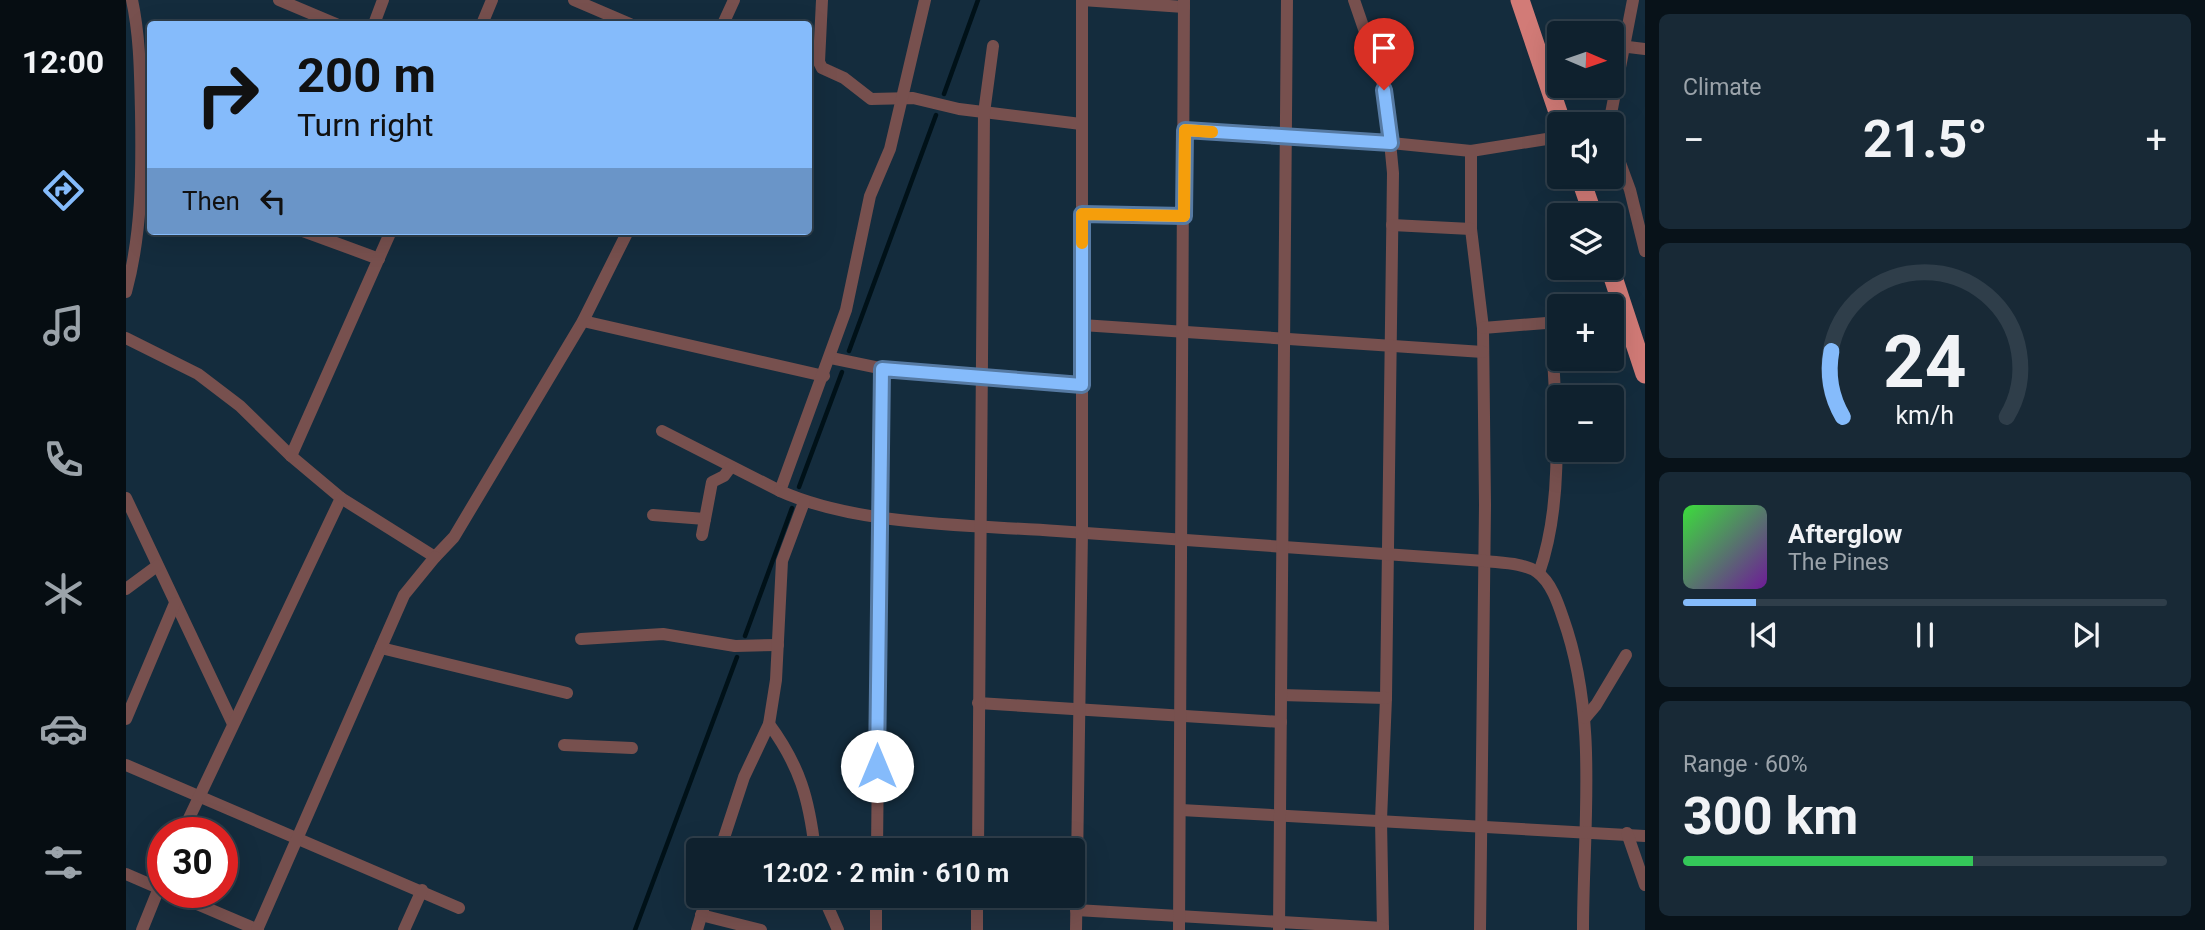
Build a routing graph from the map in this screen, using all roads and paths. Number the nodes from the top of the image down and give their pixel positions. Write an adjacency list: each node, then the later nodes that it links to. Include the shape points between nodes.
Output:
1 (132, 0): 35 (street)
2 (279, 0): 15 (street)
3 (383, 0): 16 (street)
4 (492, 0): 17 (street)
5 (574, 0): 18 (street)
6 (734, 0): 19 (street)
7 (822, 0): 24 (street)
8 (926, 0): 26 (street)
9 (1082, 0): 14 (street); 28 (street)
10 (1287, 0): 30 (street)
11 (1354, 0): 32 (street, via 1384,90)
12 (1520, 0): 25 (highway)
13 (1635, 2): 20 (street)
14 (1184, 3): 29 (street)
15 (329, 21)
16 (375, 21)
17 (483, 21)
18 (623, 21)
19 (729, 21)
20 (1624, 30)
21 (993, 47): 27 (street)
22 (1624, 47): 23 (street)
23 (1645, 49)
24 (813, 53): 26 (street, via 822,68 871,99)
25 (1547, 55)
26 (904, 97): 27 (street); 58 (street, via 890,149 870,196 849,300)
27 (985, 113): 28 (street); 63 (street)
28 (1081, 124): 38 (street)
29 (1185, 130): 30 (street); 39 (street)
30 (1286, 135): 32 (street); 54 (street)
31 (1547, 140): 33 (street)
32 (1391, 143): 33 (street); 40 (street)
33 (1471, 151): 41 (street)
34 (1624, 174): 37 (street)
35 (146, 176): 47 (street)
36 (1645, 189): 37 (street)
37 (1630, 190): 45 (street)
38 (1082, 214): 39 (street); 50 (street)
39 (1184, 216): 53 (street)
40 (1392, 225): 41 (street); 56 (street)
41 (1471, 229): 52 (street)
42 (314, 235): 46 (street)
43 (389, 235): 46 (street)
44 (626, 235): 48 (street)
45 (1645, 251)
46 (379, 259): 66 (street)
47 (126, 292)
48 (583, 321): 62 (street); 81 (street, via 454,537)
49 (1547, 323): 52 (street)
50 (1082, 325): 53 (street); 64 (street)
51 (1624, 325): 59 (highway)
52 (1483, 328): 57 (street)
53 (1182, 331): 54 (street); 78 (street)
54 (1285, 337): 56 (street); 79 (street)
55 (126, 338): 66 (street, via 219,389)
56 (1390, 348): 57 (street); 80 (street)
57 (1483, 352): 82 (street)
58 (831, 358): 60 (street); 62 (street)
59 (1643, 364)
60 (882, 369): 63 (street); 73 (street)
61 (1555, 371): 84 (street, via 1554,469 1546,552)
62 (824, 376): 68 (street)
63 (983, 377): 64 (street); 75 (street)
64 (1082, 385): 76 (street)
65 (662, 431): 67 (street)
66 (291, 456): 70 (street)
67 (730, 468): 68 (street); 74 (street, via 712,482)
68 (780, 491): 71 (street)
69 (126, 498): 83 (street)
70 (341, 498): 81 (street); 100 (street)
71 (804, 502): 73 (street); 88 (street, via 782,561)
72 (653, 515): 74 (street)
73 (878, 516): 75 (street); 117 (street)
74 (705, 519): 77 (street)
75 (980, 525): 76 (street); 94 (street)
76 (1082, 533): 78 (street); 95 (street)
77 (702, 535)
78 (1183, 541): 79 (street); 96 (street)
79 (1282, 548): 80 (street); 92 (street)
80 (1387, 554): 82 (street); 93 (street)
81 (435, 557): 89 (street, via 404,595)
82 (1485, 561): 84 (street); 110 (street)
83 (157, 566): 85 (street); 86 (street)
84 (1539, 573): 97 (street, via 1557,600 1571,642)
85 (126, 589)
86 (175, 603): 98 (street); 100 (street)
87 (581, 639): 88 (street, via 663,634 735,646)
88 (778, 645): 101 (street)
89 (381, 648): 91 (street); 113 (street)
90 (1626, 655): 97 (street)
91 (568, 693)
92 (1281, 695): 93 (street); 99 (street)
93 (1386, 698): 109 (street)
94 (978, 702): 95 (street); 118 (street)
95 (1080, 709): 96 (street); 130 (street)
96 (1181, 714): 99 (street); 106 (street)
97 (1585, 718): 111 (street)
98 (126, 719)
99 (1281, 722): 107 (street)
100 (233, 724): 105 (street)
101 (769, 724): 115 (street, via 744,776); 116 (street, via 798,768)
102 (564, 745): 103 (street)
103 (632, 748)
104 (126, 765): 105 (street)
105 (198, 794): 108 (street); 113 (street)
106 (1181, 810): 107 (street); 132 (street)
107 (1282, 815): 109 (street); 133 (street)
108 (189, 817)
109 (1381, 820): 110 (street); 134 (street)
110 (1481, 827): 111 (street); 145 (street)
111 (1585, 831): 112 (street); 146 (street)
112 (1627, 833): 114 (street); 120 (street)
113 (297, 836): 122 (street); 136 (street)
114 (1645, 836)
115 (724, 838)
116 (813, 838)
117 (877, 838)
118 (978, 838)
119 (126, 874): 121 (street)
120 (1644, 880)
121 (147, 881)
122 (422, 890): 125 (street); 137 (street)
123 (153, 908): 135 (street)
124 (209, 908): 136 (street)
125 (459, 908)
126 (703, 908): 131 (street)
127 (827, 908): 140 (street)
128 (876, 908): 141 (street)
129 (977, 908): 142 (street)
130 (1076, 910): 132 (street); 143 (street)
131 (701, 915): 138 (street); 139 (street)
132 (1179, 916): 133 (street); 144 (street)
133 (1279, 926): 134 (street)
134 (1383, 929)
135 (142, 930)
136 (257, 930)
137 (404, 930)
138 (697, 930)
139 (761, 930)
140 (838, 930)
141 (876, 930)
142 (977, 930)
143 (1076, 930)
144 (1179, 930)
145 (1480, 930)
146 (1583, 930)

